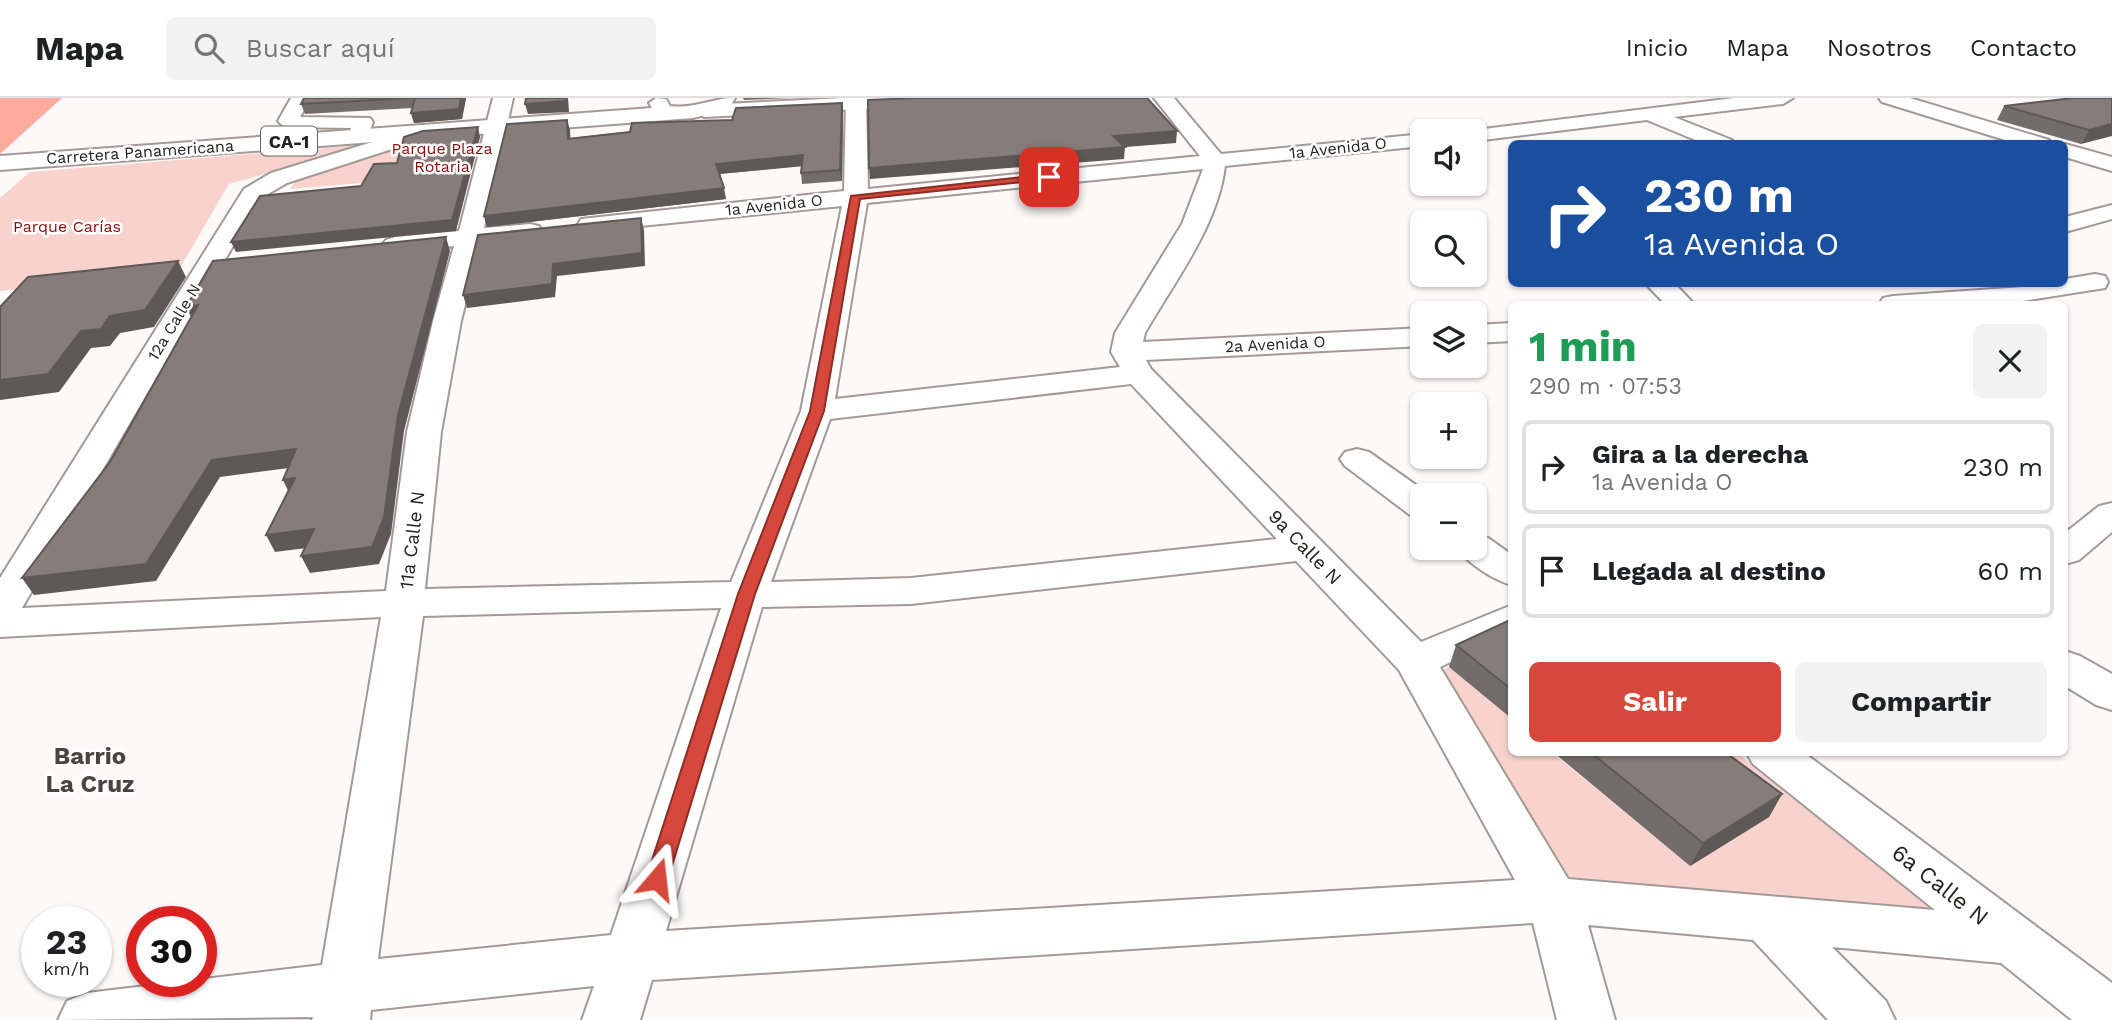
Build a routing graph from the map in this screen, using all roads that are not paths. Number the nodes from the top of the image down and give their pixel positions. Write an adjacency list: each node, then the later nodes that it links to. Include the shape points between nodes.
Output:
1 (301, 98): 15 (main road, via 288,121 363,122)
2 (727, 98): 9 (main road); 11 (main road, CA-1)
3 (956, 98): 8 (main road)
4 (1164, 98): 22 (main road)
5 (1604, 98): 12 (main road)
6 (1783, 98): 12 (main road)
7 (1889, 98): 19 (main road)
8 (856, 101): 9 (main road); 25 (main road)
9 (780, 104): 11 (main road)
10 (669, 105): 11 (main road, CA-1); 13 (main road, Carretera Panamericana / CA-1)
11 (704, 111)
12 (1648, 114): 17 (main road); 18 (main road)
13 (511, 115): 14 (main road, Carretera Panamericana / CA-1); 28 (main road, 11a Calle N)
14 (428, 131): 15 (main road, Carretera Panamericana / CA-1); 49 (main road, 12a Calle N, via 263,185 252,194 222,264)
15 (358, 136): 23 (main road, Carretera Panamericana / CA-1)
16 (1487, 136): 17 (main road)
17 (1518, 137)
18 (1715, 140)
19 (2029, 140)
20 (1410, 141): 22 (main road, 1a Avenida O)
21 (2068, 151): 24 (main road)
22 (1214, 161): 25 (main road, 1a Avenida O); 38 (main road, via 1198,214 1130,333)
23 (0, 163)
24 (2112, 164)
25 (856, 196): 28 (main road, 1a Avenida O); 39 (main road)
26 (2112, 212): 27 (main road)
27 (2068, 224)
28 (468, 237): 29 (main road, 1a Avenida O); 48 (main road, 11a Calle N, via 424,432)
29 (372, 247)
30 (2068, 272): 31 (main road)
31 (2104, 286): 34 (main road)
32 (1663, 287): 33 (main road)
33 (1677, 301)
34 (1938, 301)
35 (1508, 332): 36 (main road)
36 (1487, 333)
37 (1410, 338): 38 (main road, 2a Avenida O)
38 (1133, 363): 39 (main road, 2a Avenida O); 43 (main road, 9a Calle N)
39 (817, 411): 47 (main road)
40 (1357, 459): 41 (main road)
41 (1410, 498)
42 (2112, 514): 44 (main road)
43 (1305, 548): 47 (main road, via 911,591); 52 (main road, 9a Calle N)
44 (2068, 550)
45 (1487, 555): 46 (main road)
46 (1508, 570)
47 (746, 594): 48 (main road); 59 (main road)
48 (404, 603): 51 (main road); 60 (main road, 11a Calle N)
49 (0, 611)
50 (1508, 620): 52 (main road)
51 (0, 623)
52 (1415, 661): 56 (main road, 9a Calle N)
53 (2068, 668): 54 (main road)
54 (2112, 694)
55 (1787, 757): 58 (main road, 6a Calle N)
56 (1553, 901): 57 (main road); 59 (main road); 64 (main road, 9a Calle N)
57 (1764, 916): 58 (main road); 65 (main road)
58 (2010, 940): 61 (main road, 6a Calle N)
59 (633, 957): 60 (main road); 63 (main road)
60 (342, 1004): 62 (main road)
61 (2112, 1017)
62 (87, 1020)
63 (611, 1020)
64 (1586, 1020)
65 (1866, 1020)

